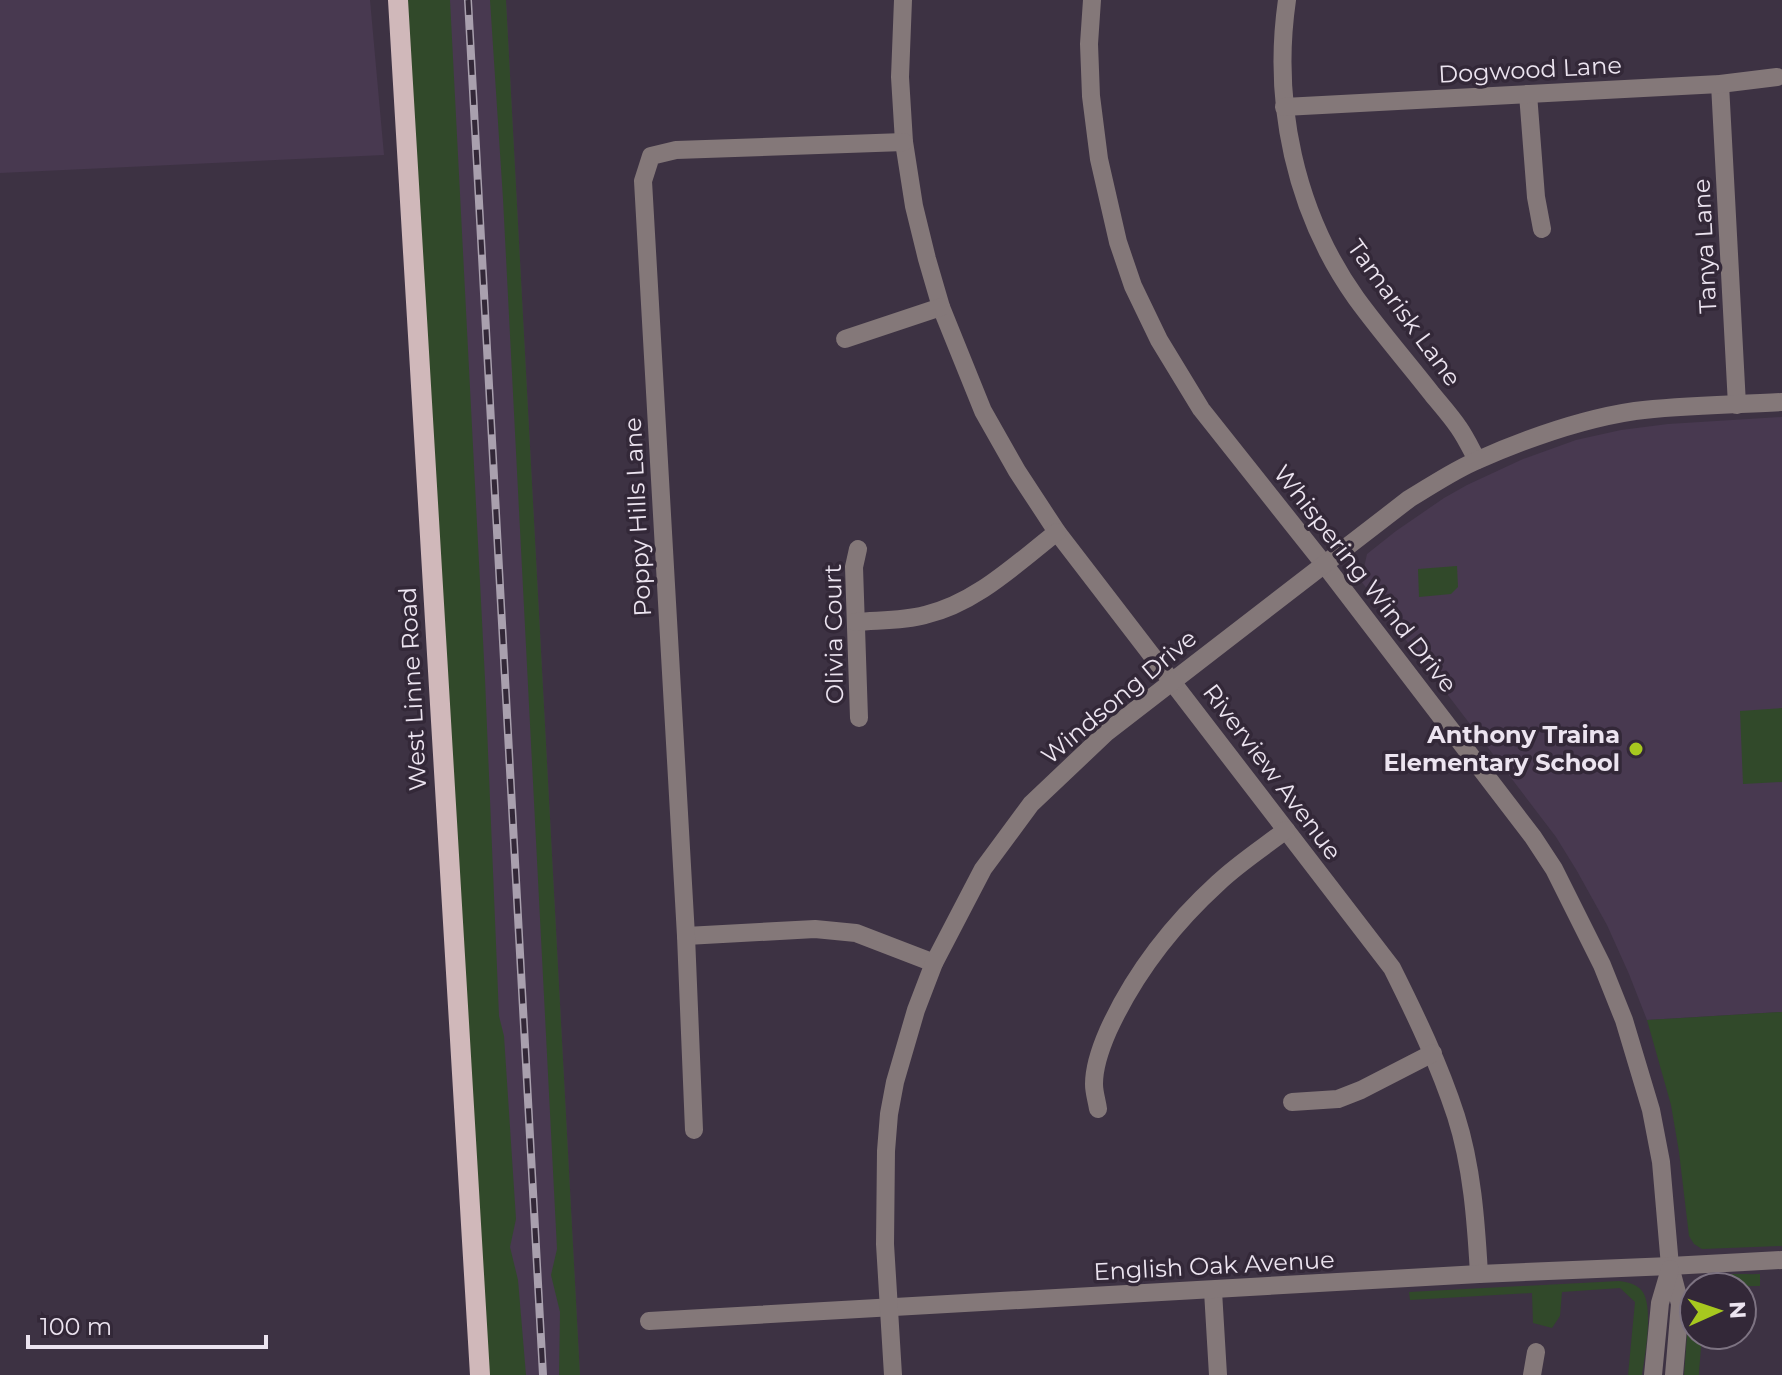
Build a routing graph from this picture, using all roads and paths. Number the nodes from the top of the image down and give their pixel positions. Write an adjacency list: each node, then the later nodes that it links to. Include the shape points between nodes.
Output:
1 (398, 0): 36 (main road, West Linne Road)
2 (903, 0): 9 (street, Riverview Avenue)
3 (1092, 0): 18 (street, Whispering Wind Drive, via 1091,96 1099,159 1133,286 1201,409)
4 (1287, 0): 8 (street, Tamarisk Lane)
5 (1777, 77): 6 (street, Dogwood Lane)
6 (1720, 84): 7 (street, Dogwood Lane); 14 (street, Tanya Lane)
7 (1528, 94): 8 (street, Dogwood Lane); 10 (street)
8 (1284, 107): 15 (street, Tamarisk Lane, via 1304,195 1337,267 1459,427)
9 (904, 142): 11 (street, Riverview Avenue, via 914,206); 23 (street, Poppy Hills Lane, via 676,150 651,156 643,181)
10 (1542, 229)
11 (941, 307): 12 (street); 16 (street, Riverview Avenue, via 983,411)
12 (845, 339)
13 (1782, 402): 14 (street, Windsong Drive)
14 (1737, 405): 15 (street, Windsong Drive, via 1632,412 1560,428)
15 (1477, 460): 18 (street, Windsong Drive, via 1409,499)
16 (1057, 532): 19 (street, via 953,607 923,616); 20 (street, Riverview Avenue)
17 (858, 549): 19 (street, Olivia Court)
18 (1324, 564): 20 (street, Windsong Drive); 30 (street, Whispering Wind Drive, via 1533,837 1602,965 1651,1110)
19 (856, 622): 21 (street, Olivia Court)
20 (1172, 681): 22 (street, Riverview Avenue); 24 (street, Windsong Drive, via 1107,732 1031,804 983,869)
21 (859, 718)
22 (1286, 830): 25 (street, Riverview Avenue, via 1392,968); 27 (street, via 1219,881 1188,913 1122,1000 1098,1060)
23 (686, 936): 24 (street, via 829,930 856,933); 28 (street, Poppy Hills Lane)
24 (934, 963): 33 (street, Windsong Drive, via 889,1114)
25 (1433, 1053): 26 (street, via 1338,1099); 31 (street, Riverview Avenue, via 1469,1172)
26 (1292, 1102)
27 (1098, 1109)
28 (694, 1130)
29 (1782, 1260): 30 (street, English Oak Avenue)
30 (1670, 1266): 31 (street, English Oak Avenue); 40 (street, Whispering Wind Drive, via 1660,1303); 41 (street, Whispering Wind Drive, via 1680,1304)
31 (1479, 1274): 32 (street, English Oak Avenue)
32 (1213, 1291): 33 (street, English Oak Avenue); 38 (street)
33 (888, 1309): 34 (street, English Oak Avenue); 37 (street, Windsong Drive)
34 (649, 1321)
35 (1536, 1352): 39 (street)
36 (480, 1375)
37 (893, 1375)
38 (1218, 1375)
39 (1532, 1375)
40 (1653, 1375)
41 (1674, 1375)

